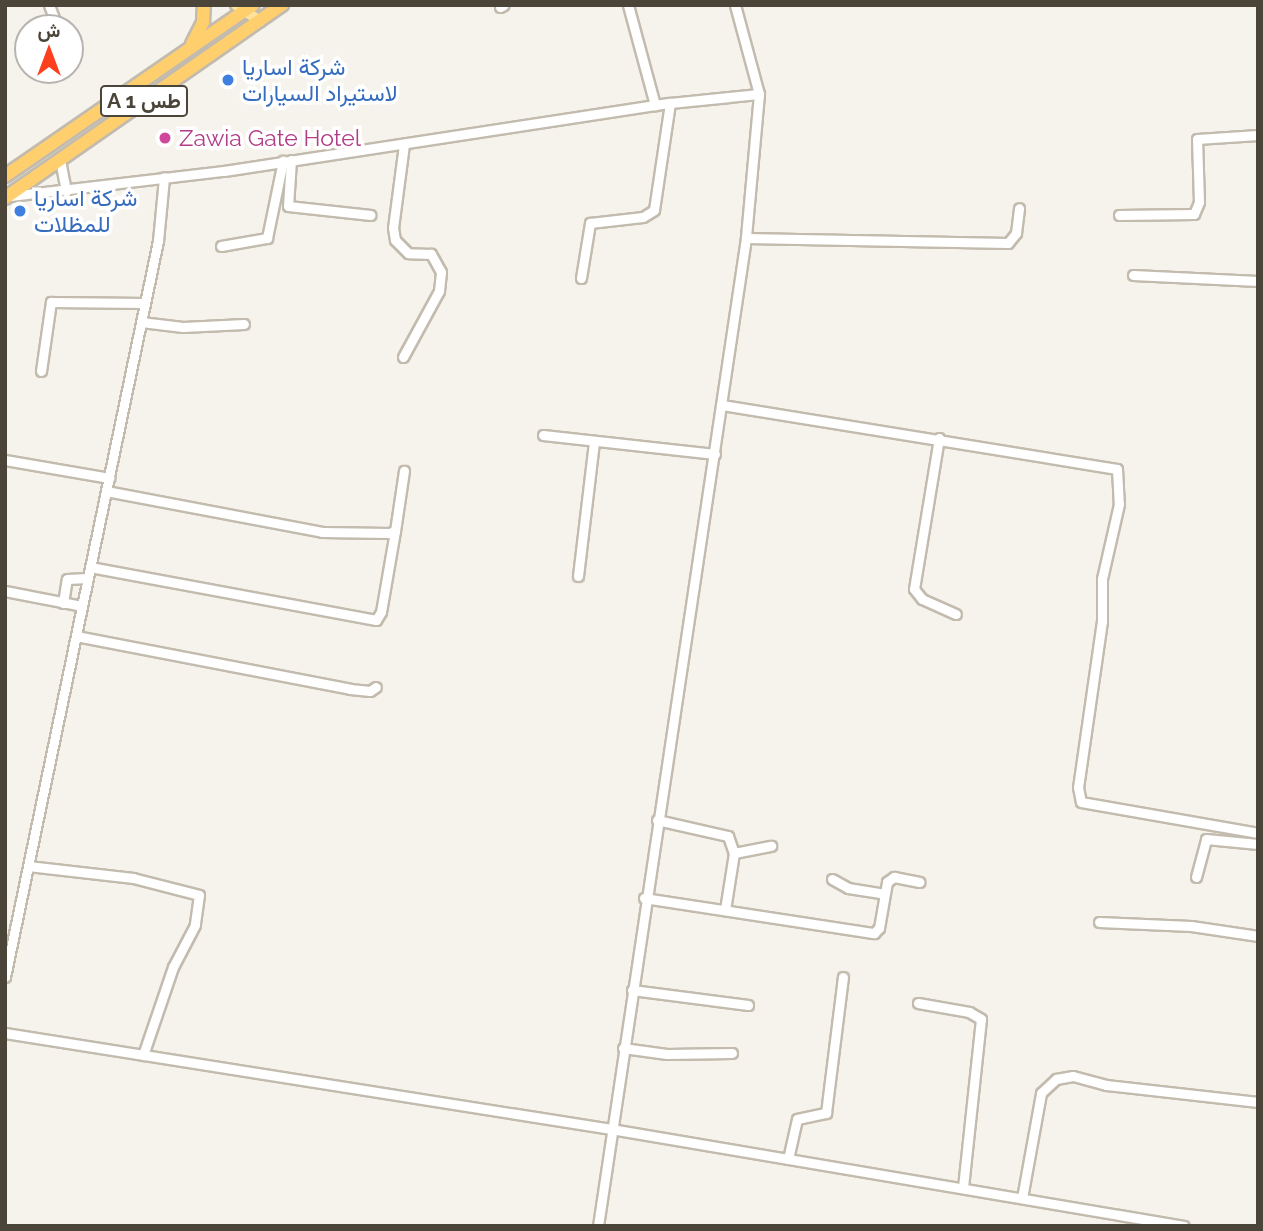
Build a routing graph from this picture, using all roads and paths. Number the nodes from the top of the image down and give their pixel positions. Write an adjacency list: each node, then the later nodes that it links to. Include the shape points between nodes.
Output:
1 (204, 5): 7 (highway, via 200,32)
2 (628, 5): 10 (street)
3 (735, 5): 8 (street)
4 (245, 7): 6 (main road); 7 (highway, A 1 طس)
5 (272, 8): 6 (highway, A 1 طس)
6 (260, 21): 13 (highway, A 1 طس)
7 (188, 49): 15 (highway, A 1 طس)
8 (759, 94): 9 (street); 22 (street, via 760,123)
9 (670, 103): 10 (street); 25 (street, via 654,210 643,217 590,223)
10 (655, 105): 12 (street)
11 (1258, 135): 21 (street, via 1197,139 1199,201 1194,214)
12 (404, 144): 14 (street); 30 (street, via 395,240 408,253 431,254 441,272 435,300)
13 (60, 160): 17 (street); 18 (highway, A 1 طس)
14 (287, 160): 16 (street); 20 (street, via 288,206); 23 (street, via 267,238)
15 (5, 176)
16 (164, 177): 17 (street); 27 (street, via 164,208)
17 (66, 191): 18 (street)
18 (7, 197)
19 (1018, 208): 22 (street, via 1016,233 1008,243)
20 (371, 215)
21 (1119, 215)
22 (746, 238): 32 (street)
23 (221, 246)
24 (1133, 275): 26 (street)
25 (581, 278)
26 (1258, 281)
27 (145, 303): 28 (street); 31 (street, via 51,302)
28 (141, 322): 29 (street, via 183,327); 39 (street)
29 (244, 324)
30 (403, 357)
31 (41, 371)
32 (722, 405): 34 (street); 36 (street)
33 (543, 435): 35 (street)
34 (939, 438): 48 (street, via 914,589 922,599); 52 (street, via 1105,465 1120,472 1119,504 1102,579 1102,621 1078,787 1081,802)
35 (594, 442): 36 (street); 43 (street)
36 (715, 454): 51 (street)
37 (5, 460): 39 (street)
38 (404, 471): 41 (street)
39 (109, 478): 40 (street)
40 (106, 491): 41 (street, via 322,532); 42 (street)
41 (395, 531): 42 (street, via 376,620)
42 (90, 567): 44 (street)
43 (578, 576)
44 (88, 578): 46 (street, via 67,579); 47 (street)
45 (5, 591): 46 (street)
46 (62, 603): 47 (street)
47 (82, 606): 49 (street)
48 (956, 614)
49 (76, 636): 50 (street, via 350,689 370,691); 56 (street)
50 (376, 687)
51 (657, 820): 55 (street, via 724,833); 61 (street)
52 (1258, 833)
53 (1258, 844): 57 (street, via 1206,839)
54 (771, 846): 55 (street)
55 (734, 853): 62 (street)
56 (29, 866): 65 (street); 74 (street, via 133,878 199,895 195,925 173,967)
57 (1196, 877)
58 (832, 878): 60 (street, via 848,888)
59 (920, 881): 60 (street, via 890,878)
60 (884, 894): 62 (street, via 879,928 874,933)
61 (644, 898): 62 (street); 68 (street)
62 (725, 910)
63 (1099, 922): 64 (street, via 1191,926)
64 (1258, 936)
65 (8, 945): 66 (street)
66 (5, 976)
67 (843, 977): 77 (street, via 826,1113 797,1119)
68 (632, 990): 70 (street); 72 (street)
69 (918, 1003): 78 (street, via 969,1012 981,1019)
70 (747, 1005)
71 (5, 1033): 74 (street)
72 (623, 1048): 73 (street, via 667,1054); 76 (street)
73 (732, 1053)
74 (143, 1055): 76 (street)
75 (1258, 1102): 79 (street, via 1106,1085 1073,1076 1056,1079 1041,1093)
76 (611, 1129): 77 (street); 80 (street)
77 (788, 1159): 78 (street)
78 (963, 1188): 79 (street)
79 (1022, 1198): 81 (street)
80 (598, 1226)
81 (1184, 1226)

